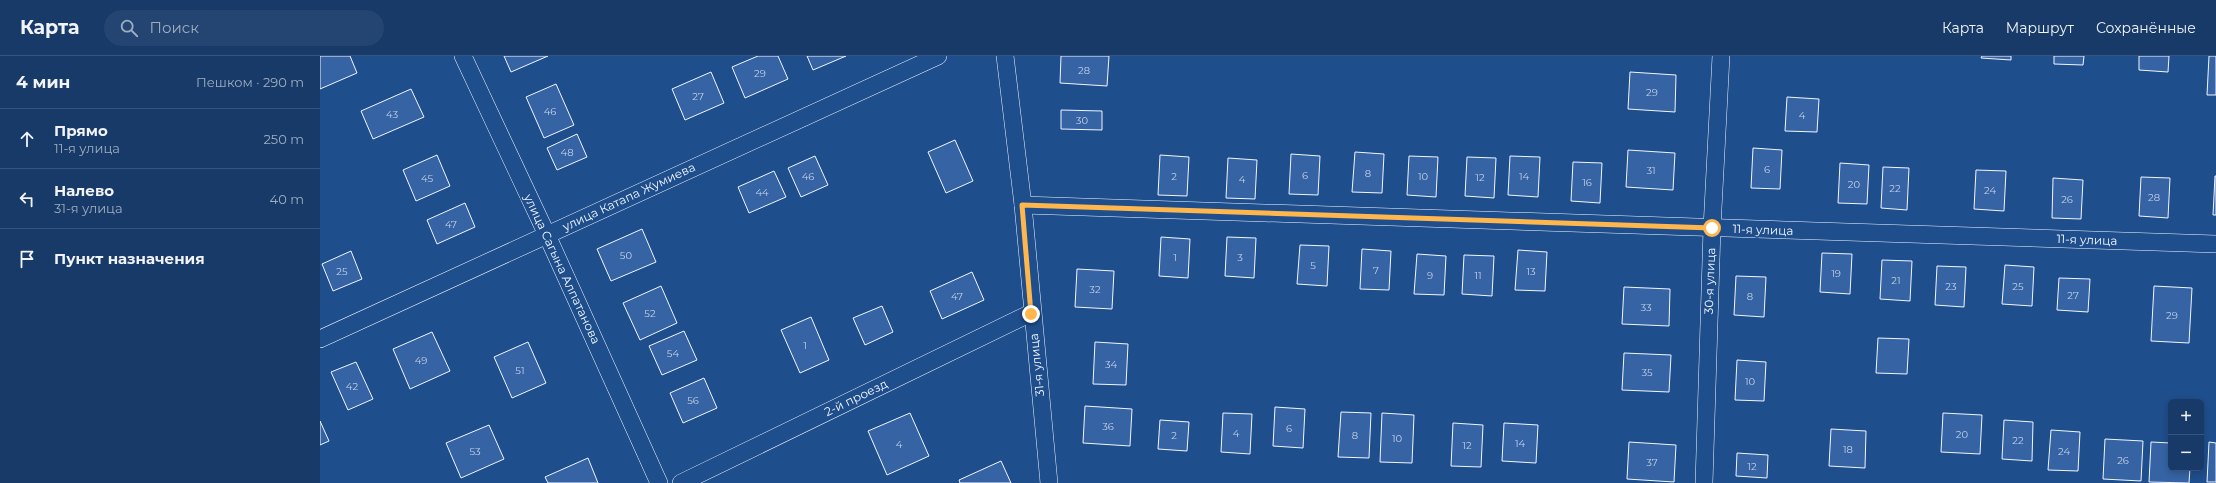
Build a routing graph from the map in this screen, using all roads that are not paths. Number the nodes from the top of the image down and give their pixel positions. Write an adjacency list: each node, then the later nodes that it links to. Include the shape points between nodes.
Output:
1 (463, 56): 7 (street, улица Сагына Алпатанова)
2 (938, 56): 7 (street, улица Катапа Жумиева)
3 (1005, 56): 5 (street, 31-я улица)
4 (1721, 56): 6 (street, 30-я улица)
5 (1022, 205): 6 (street, 11-я улица); 9 (street, 31-я улица)
6 (1712, 228): 8 (street, 11-я улица); 14 (street, 30-я улица)
7 (547, 235): 10 (street, улица Катапа Жумиева); 11 (street, улица Сагына Алпатанова)
8 (2216, 244)
9 (1031, 314): 12 (street, 2-й проезд); 13 (street, 31-я улица)
10 (320, 339)
11 (659, 483)
12 (681, 483)
13 (1049, 483)
14 (1704, 483)

